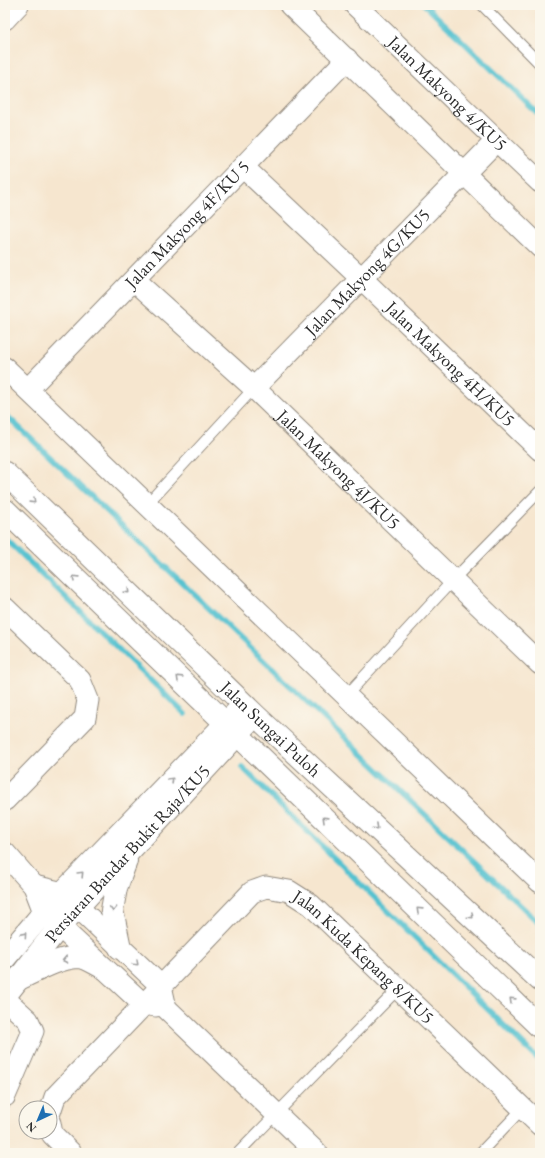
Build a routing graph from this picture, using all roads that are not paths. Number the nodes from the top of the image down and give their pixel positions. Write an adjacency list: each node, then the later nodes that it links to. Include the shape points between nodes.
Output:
1 (18, 5): 5 (street)
2 (290, 5): 6 (street)
3 (355, 5): 8 (street, Jalan Makyong 4/KU5)
4 (482, 5): 7 (lane)
5 (5, 19)
6 (347, 59): 9 (street, Jalan Makyong 4F/KU 5); 10 (street)
7 (540, 64)
8 (496, 141): 10 (street, Jalan Makyong 4G/KU5); 11 (street, Jalan Makyong 4/KU5)
9 (243, 167): 13 (street, Jalan Makyong 4H/KU5); 14 (street, Jalan Makyong 4F/KU 5)
10 (464, 172): 12 (street); 13 (street, Jalan Makyong 4G/KU5)
11 (540, 182)
12 (540, 247)
13 (361, 278): 16 (street, Jalan Makyong 4G/KU5); 18 (street, Jalan Makyong 4H/KU5)
14 (134, 280): 16 (street, Jalan Makyong 4J/KU5); 17 (street, Jalan Makyong 4F/KU 5)
15 (5, 368): 17 (street)
16 (254, 388): 21 (lane); 23 (street, Jalan Makyong 4J/KU5)
17 (28, 390): 21 (street)
18 (540, 450)
19 (5, 474): 28 (street, Jalan Sungai Puloh, one-way to 28)
20 (540, 491): 23 (lane)
21 (147, 504): 26 (street)
22 (5, 510): 27 (street, one-way to 22)
23 (453, 580): 25 (street, Jalan Makyong 4J/KU5); 26 (lane)
24 (5, 608): 32 (street, via 80,680 88,700 85,718)
25 (540, 664)
26 (346, 696): 35 (street)
27 (207, 705): 29 (street); 30 (street, via 210,716)
28 (250, 710): 29 (street, Persiaran Bandar Bukit Raja/KU5); 44 (street, Jalan Sungai Puloh, one-way to 44)
29 (232, 729): 30 (street, Persiaran Bandar Bukit Raja/KU5); 31 (street)
30 (210, 752): 31 (street, via 244,752); 33 (street, Persiaran Bandar Bukit Raja/KU5); 37 (street, Persiaran Bandar Bukit Raja/KU5, one-way to 30)
31 (259, 756): 50 (street, one-way to 31)
32 (5, 800)
33 (134, 846): 37 (street, Persiaran Bandar Bukit Raja/KU5); 40 (street, one-way to 40, via 122,870 112,910)
34 (5, 853): 36 (street)
35 (540, 882)
36 (34, 886): 37 (street); 38 (street)
37 (70, 900): 38 (street, Persiaran Bandar Bukit Raja/KU5); 39 (street, Persiaran Bandar Bukit Raja/KU5); 40 (street)
38 (44, 912): 39 (street); 41 (street, Persiaran Bandar Bukit Raja/KU5, one-way to 38)
39 (59, 927): 42 (street); 43 (street, Persiaran Bandar Bukit Raja/KU5)
40 (120, 948): 42 (street); 45 (street, one-way to 45)
41 (5, 958)
42 (102, 967): 43 (street, one-way to 43, via 78,957 61,960); 48 (street)
43 (18, 979): 47 (street, Persiaran Bandar Bukit Raja/KU5)
44 (540, 980)
45 (161, 986): 46 (street, Jalan Kuda Kepang 8/KU5, via 252,892 266,887 289,891 311,905); 48 (street, Jalan Kuda Kepang 8/KU5); 49 (street)
46 (398, 988): 53 (street, Jalan Kuda Kepang 8/KU5); 54 (lane)
47 (5, 998): 51 (street, via 28,1020 33,1031)
48 (143, 1004): 49 (street); 52 (street, Jalan Kuda Kepang 8/KU5)
49 (166, 1008): 54 (street)
50 (540, 1027)
51 (5, 1096)
52 (54, 1100)
53 (523, 1108): 55 (street, Jalan Kuda Kepang 8/KU5); 60 (lane)
54 (277, 1114): 58 (lane); 59 (street)
55 (540, 1125)
56 (58, 1140): 57 (street)
57 (71, 1153)
58 (238, 1153)
59 (317, 1153)
60 (480, 1153)

